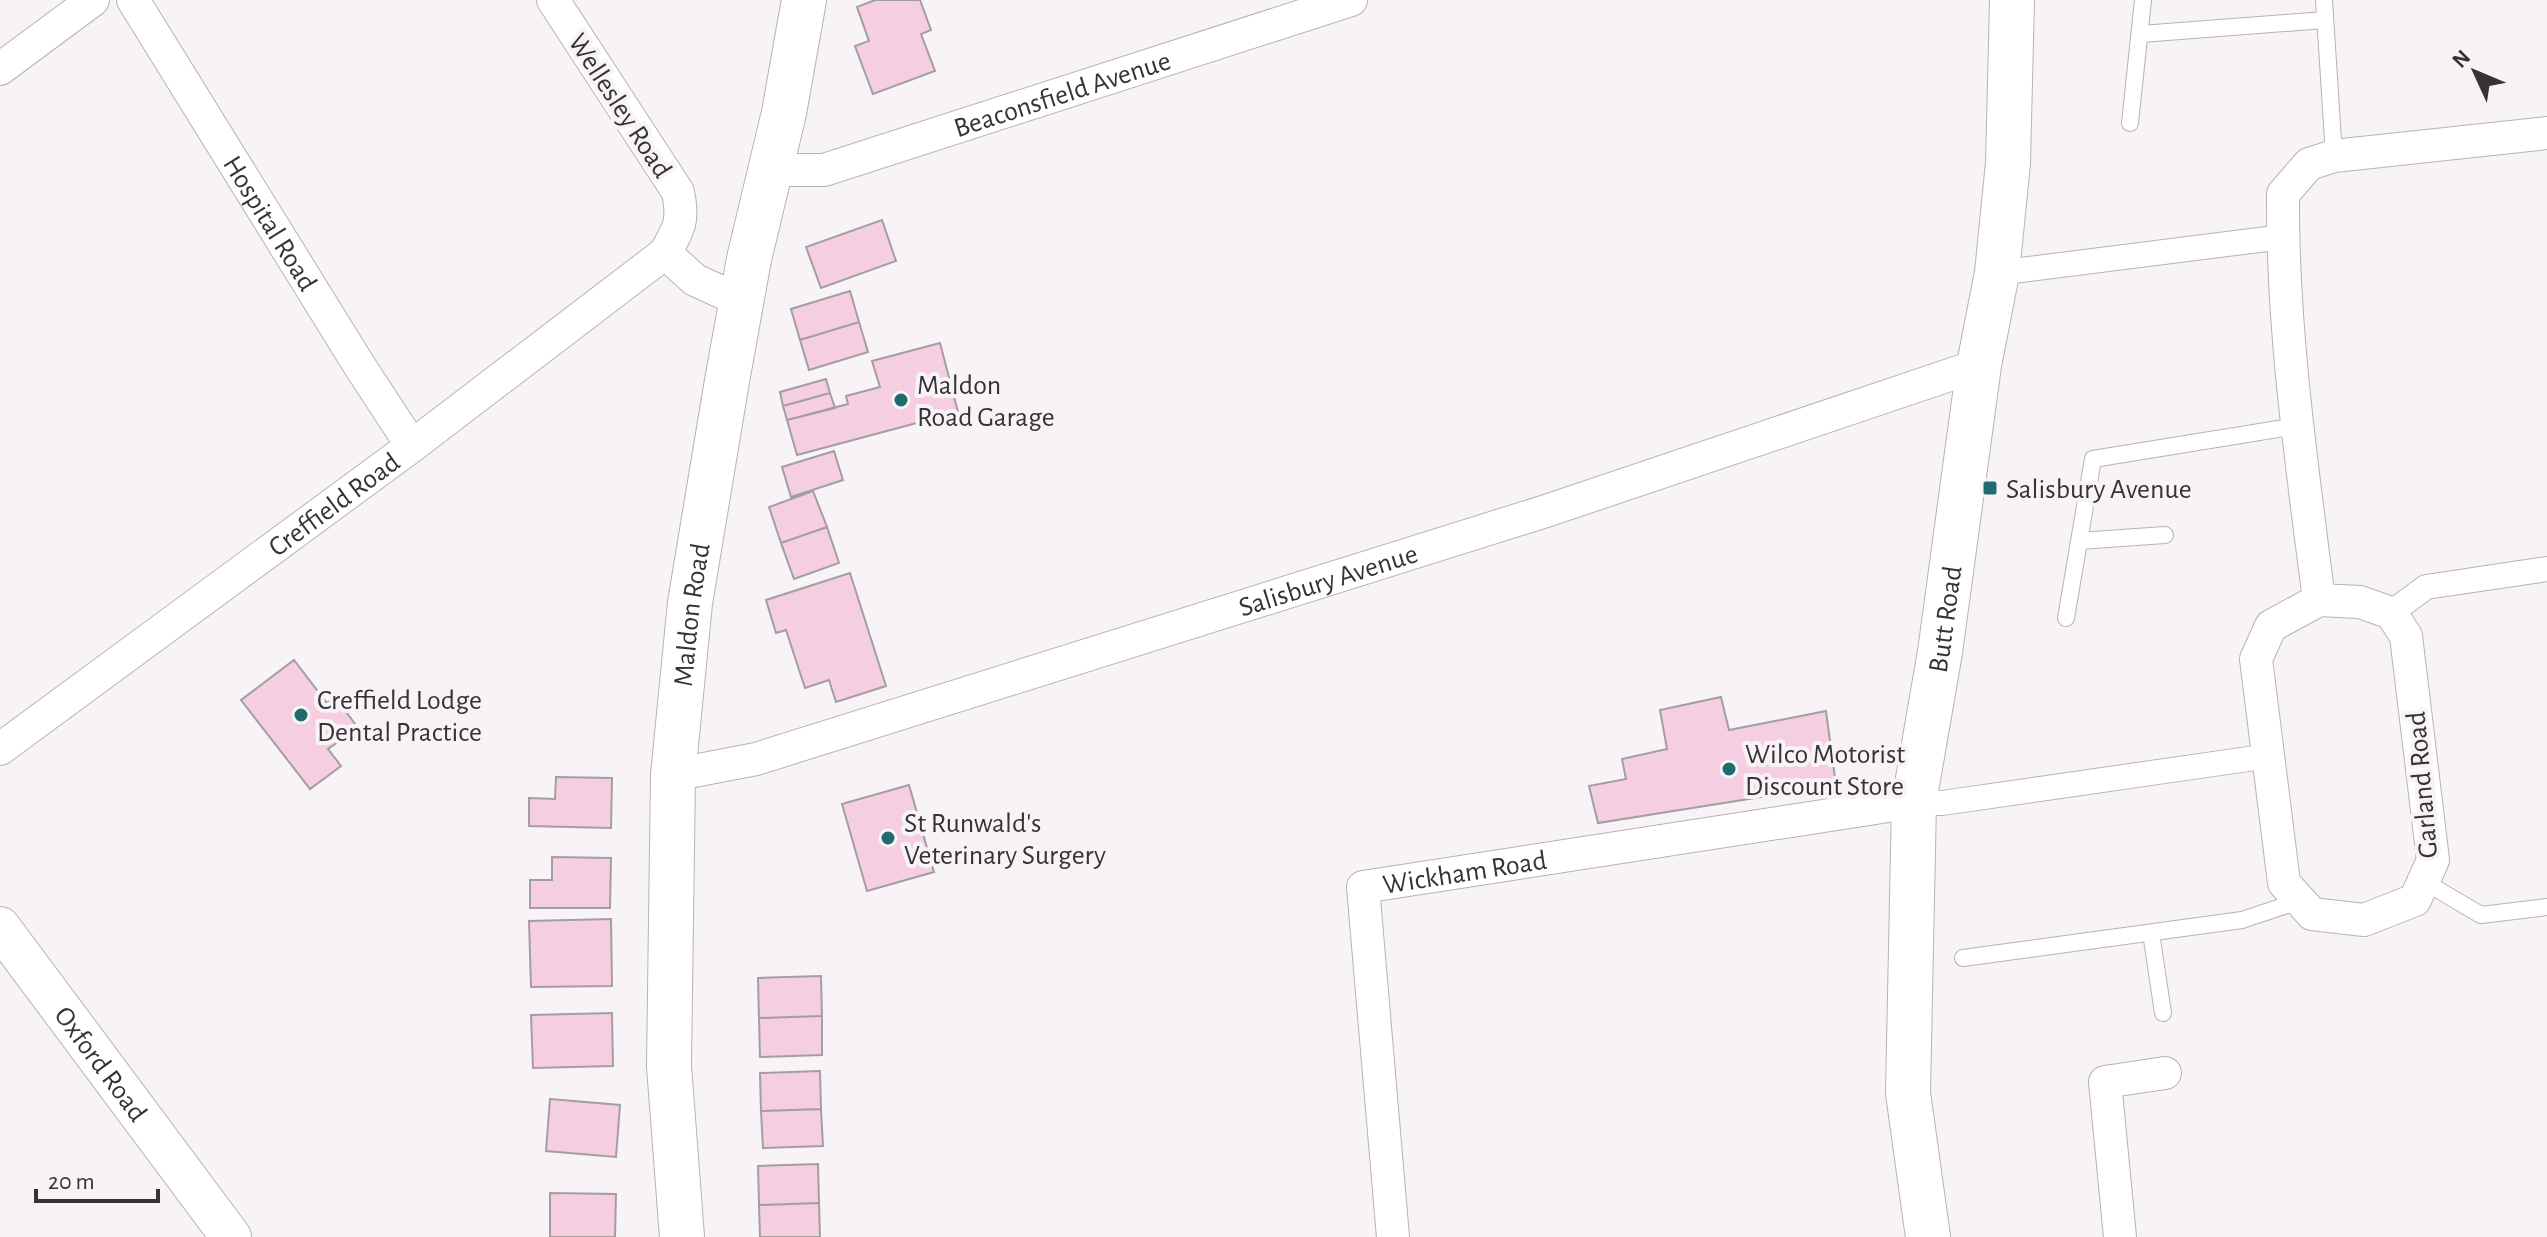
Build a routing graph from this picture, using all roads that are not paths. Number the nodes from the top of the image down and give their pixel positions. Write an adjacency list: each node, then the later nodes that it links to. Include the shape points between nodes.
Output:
1 (93, 0): 11 (street)
2 (133, 0): 23 (street, Hospital Road)
3 (553, 0): 16 (street, Wellesley Road, via 678,192)
4 (804, 0): 15 (main road, Maldon Road)
5 (1351, 0): 15 (street, Beaconsfield Avenue, via 824,170)
6 (2012, 0): 19 (main road, Butt Road, via 2008,163)
7 (2143, 0): 10 (lane)
8 (2324, 0): 9 (lane)
9 (2325, 20): 10 (lane); 14 (lane)
10 (2141, 34): 12 (lane)
11 (0, 69)
12 (2130, 123)
13 (2547, 133): 14 (street)
14 (2334, 156): 17 (street, via 2309,164 2283,194)
15 (770, 170): 20 (main road, Maldon Road)
16 (682, 212): 18 (street, Creffield Road, via 680,228)
17 (2283, 237): 19 (street); 22 (street)
18 (665, 253): 20 (street, via 695,280); 23 (street, Creffield Road)
19 (1997, 273): 21 (main road, Butt Road)
20 (741, 301): 32 (main road, Maldon Road, via 690,603)
21 (1979, 365): 32 (street, Salisbury Avenue, via 1500,526 756,759); 33 (main road, Butt Road)
22 (2297, 426): 25 (lane, via 2093,459); 27 (street)
23 (412, 446): 30 (street, Creffield Road)
24 (2165, 535): 25 (lane)
25 (2079, 541): 29 (lane)
26 (2547, 569): 28 (street, via 2426,587)
27 (2319, 600): 28 (street, via 2360,602); 31 (street, via 2271,626 2256,659)
28 (2391, 613): 34 (street, Garland Road, via 2406,636 2433,860)
29 (2066, 618)
30 (0, 749)
31 (2269, 756): 33 (street, via 1942,803); 35 (street, via 2284,883)
32 (673, 775): 43 (main road, Maldon Road, via 669,1066)
33 (1914, 802): 44 (street, Wickham Road, via 1363,887); 45 (main road, Butt Road, via 1908,1093)
34 (2423, 881): 35 (street, Garland Road, via 2415,900 2364,920 2312,914); 36 (lane, via 2481,915)
35 (2299, 901): 38 (lane, via 2242,920)
36 (2547, 907)
37 (0, 927): 42 (street, Oxford Road)
38 (2151, 933): 39 (lane); 40 (lane)
39 (1963, 958)
40 (2163, 1013)
41 (2165, 1073): 46 (street, via 2105,1082)
42 (231, 1237)
43 (682, 1237)
44 (1393, 1237)
45 (1928, 1237)
46 (2120, 1237)

